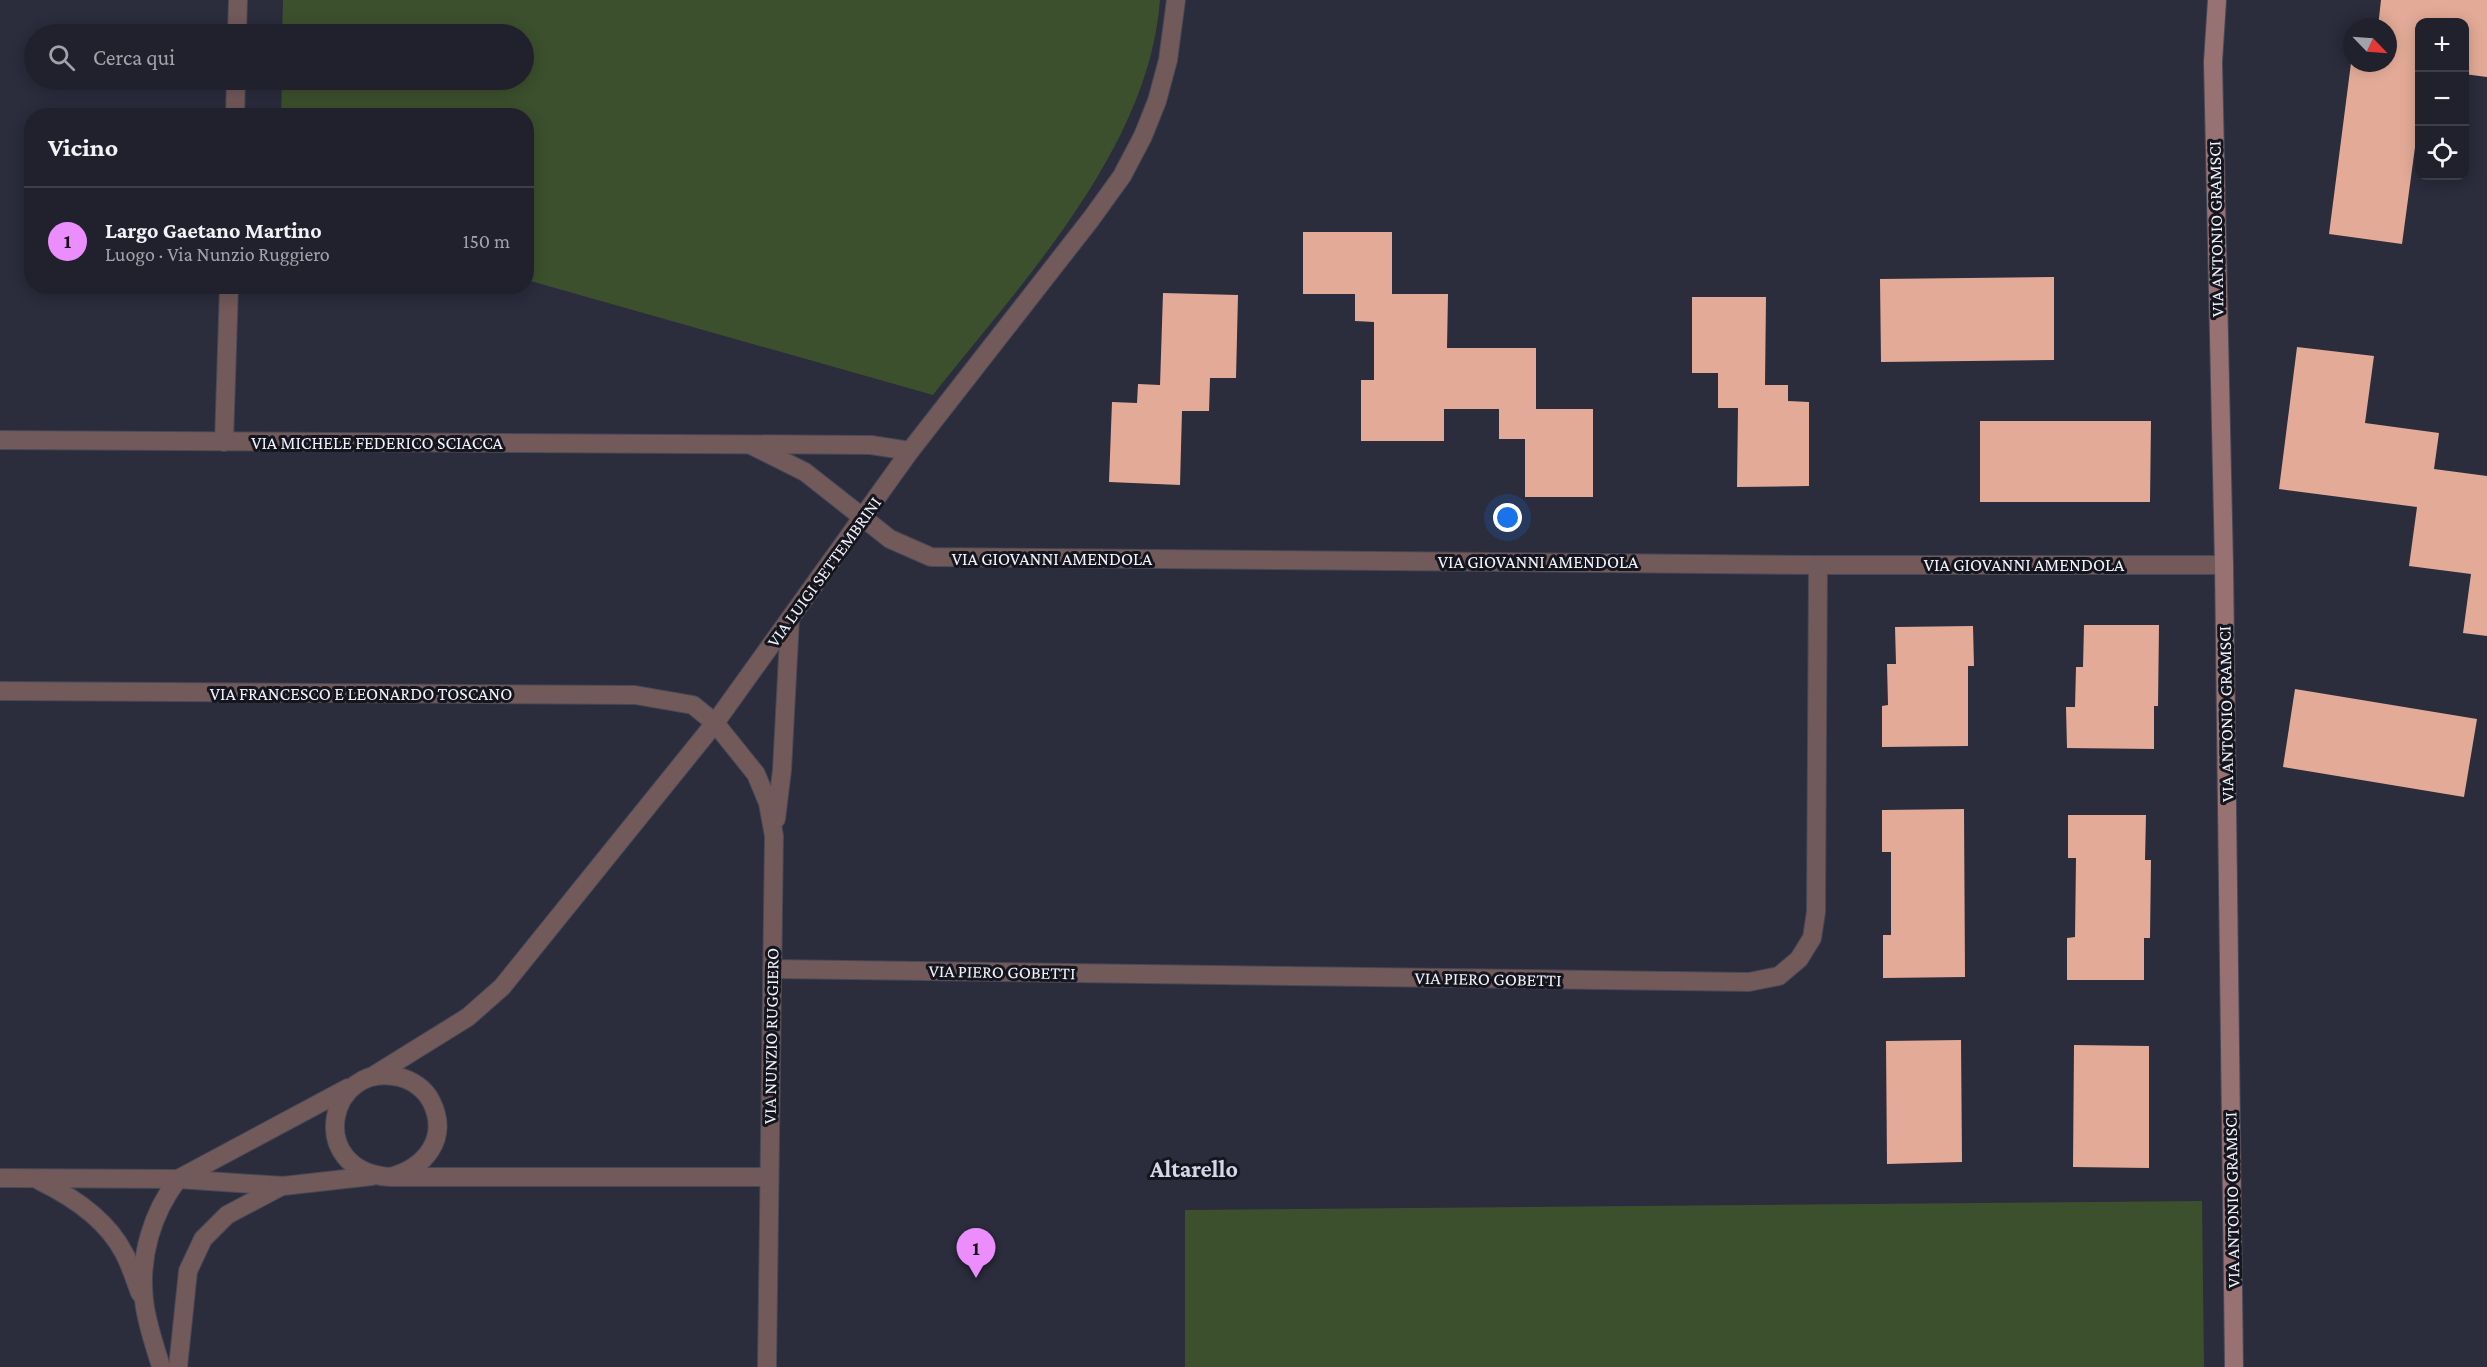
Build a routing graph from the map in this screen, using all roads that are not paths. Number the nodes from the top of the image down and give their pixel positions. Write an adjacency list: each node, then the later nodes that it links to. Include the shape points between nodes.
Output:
1 (238, 0): 5 (street)
2 (1176, 0): 13 (street, VIA LUIGI SETTEMBRINI, via 1168,60 1157,101 1122,176)
3 (2203, 0): 6 (street)
4 (2217, 0): 6 (street)
5 (237, 24)
6 (2213, 62): 16 (street, VIA ANTONIO GRAMSCI)
7 (236, 90): 8 (street)
8 (235, 108)
9 (229, 294): 11 (street)
10 (0, 441): 11 (street, VIA MICHELE FEDERICO SCIACCA)
11 (224, 442): 12 (street, VIA MICHELE FEDERICO SCIACCA)
12 (753, 446): 13 (street, VIA MICHELE FEDERICO SCIACCA, via 872,445); 14 (street, VIA GIOVANNI AMENDOLA, via 805,472)
13 (910, 452): 14 (street, VIA LUIGI SETTEMBRINI)
14 (863, 519): 15 (street, VIA GIOVANNI AMENDOLA, via 916,552 944,558); 17 (street, VIA LUIGI SETTEMBRINI)
15 (1818, 565): 16 (street, VIA GIOVANNI AMENDOLA); 21 (street, VIA PIERO GOBETTI, via 1816,912 1812,938 1798,959 1779,976 1749,982)
16 (2224, 565): 33 (street, VIA ANTONIO GRAMSCI)
17 (790, 619): 19 (street, VIA LUIGI SETTEMBRINI); 20 (street, via 782,771)
18 (0, 691): 19 (street, VIA FRANCESCO E LEONARDO TOSCANO, via 635,695 693,705)
19 (715, 723): 20 (street, VIA NUNZIO RUGGIERO, via 756,774 768,803); 22 (street, VIA LUIGI SETTEMBRINI, via 502,987 468,1017)
20 (774, 836): 21 (street, VIA NUNZIO RUGGIERO)
21 (772, 969): 24 (street, VIA NUNZIO RUGGIERO)
22 (365, 1080): 23 (street, via 345,1094 334,1126 345,1158 358,1169); 23 (street, via 390,1075 406,1079 431,1101 436,1117 431,1150 421,1164 407,1173); 27 (street)
23 (382, 1177): 24 (street); 28 (street)
24 (769, 1177): 32 (street, VIA NUNZIO RUGGIERO)
25 (0, 1178): 26 (street)
26 (36, 1179): 27 (street); 29 (street, via 63,1192 109,1230 124,1253)
27 (178, 1179): 28 (street); 29 (street, via 165,1196 152,1226 145,1259)
28 (283, 1186): 31 (street, via 227,1215 203,1239 188,1271)
29 (144, 1300): 30 (street)
30 (161, 1367)
31 (178, 1367)
32 (767, 1367)
33 (2234, 1367)

